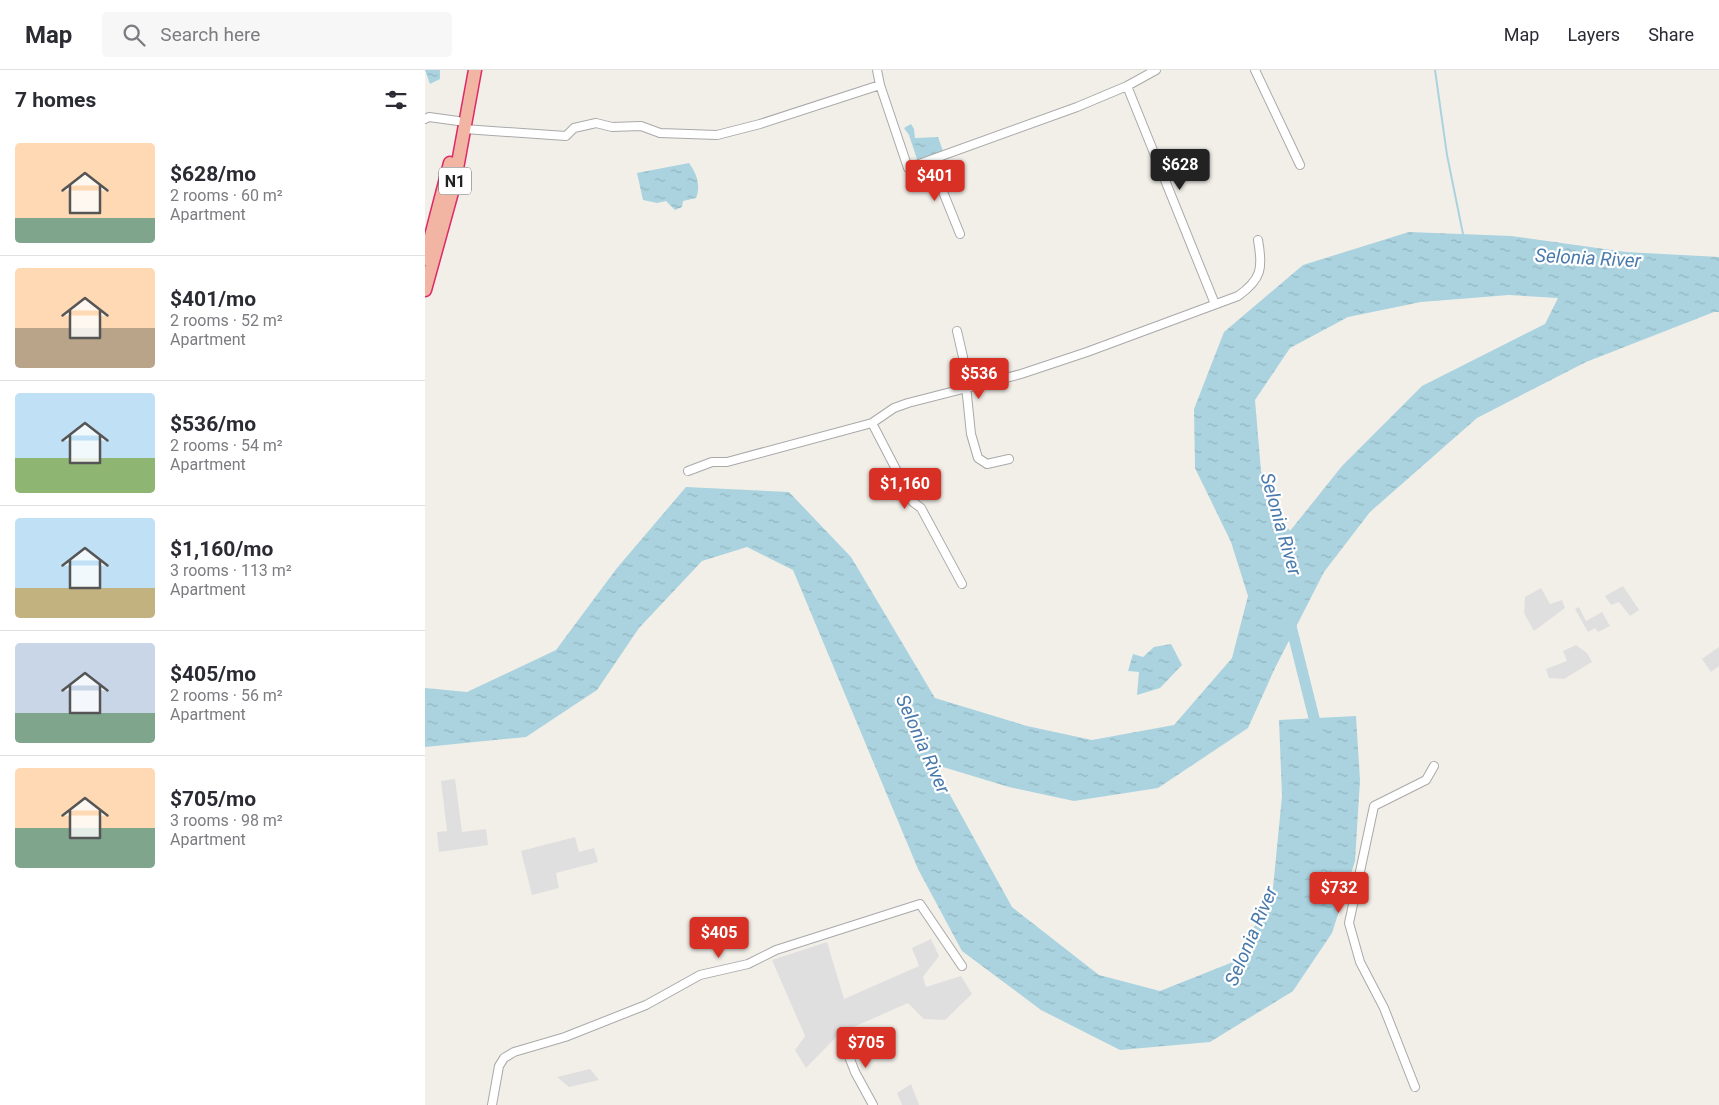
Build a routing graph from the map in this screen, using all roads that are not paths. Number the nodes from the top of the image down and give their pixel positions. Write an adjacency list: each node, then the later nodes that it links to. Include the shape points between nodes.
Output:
1 (467, 70): 10 (highway, N1)
2 (475, 70): 10 (highway, N1)
3 (877, 70): 7 (street)
4 (1155, 70): 6 (street)
5 (1255, 70): 12 (street)
6 (1145, 72): 8 (street)
7 (880, 85): 10 (street, via 717,135 661,133 641,126 612,127 596,123 574,128 566,136); 11 (street, via 909,168)
8 (1127, 86): 11 (street); 17 (street)
9 (425, 119): 10 (street)
10 (461, 125): 15 (highway, N1); 16 (highway, N1, via 454,186)
11 (931, 162): 13 (street)
12 (1300, 165)
13 (960, 234)
14 (1259, 240): 17 (street, via 1260,276 1238,296)
15 (425, 259)
16 (425, 290)
17 (1215, 304): 19 (street, via 1087,352)
18 (957, 331): 19 (street)
19 (967, 390): 20 (street, via 908,403); 21 (street, via 971,434 978,458 987,464)
20 (872, 423): 22 (street, via 727,462 712,462); 23 (street, via 913,502 921,508)
21 (1009, 459)
22 (688, 471)
23 (962, 584)
24 (1435, 766): 27 (street, via 1426,780 1374,806 1349,923 1360,962 1384,1008)
25 (963, 966): 28 (street, via 920,904 894,911 776,950 748,964 700,976 646,1005 565,1038 514,1052 499,1066)
26 (843, 1041): 29 (street)
27 (1415, 1087)
28 (492, 1105)
29 (873, 1105)

